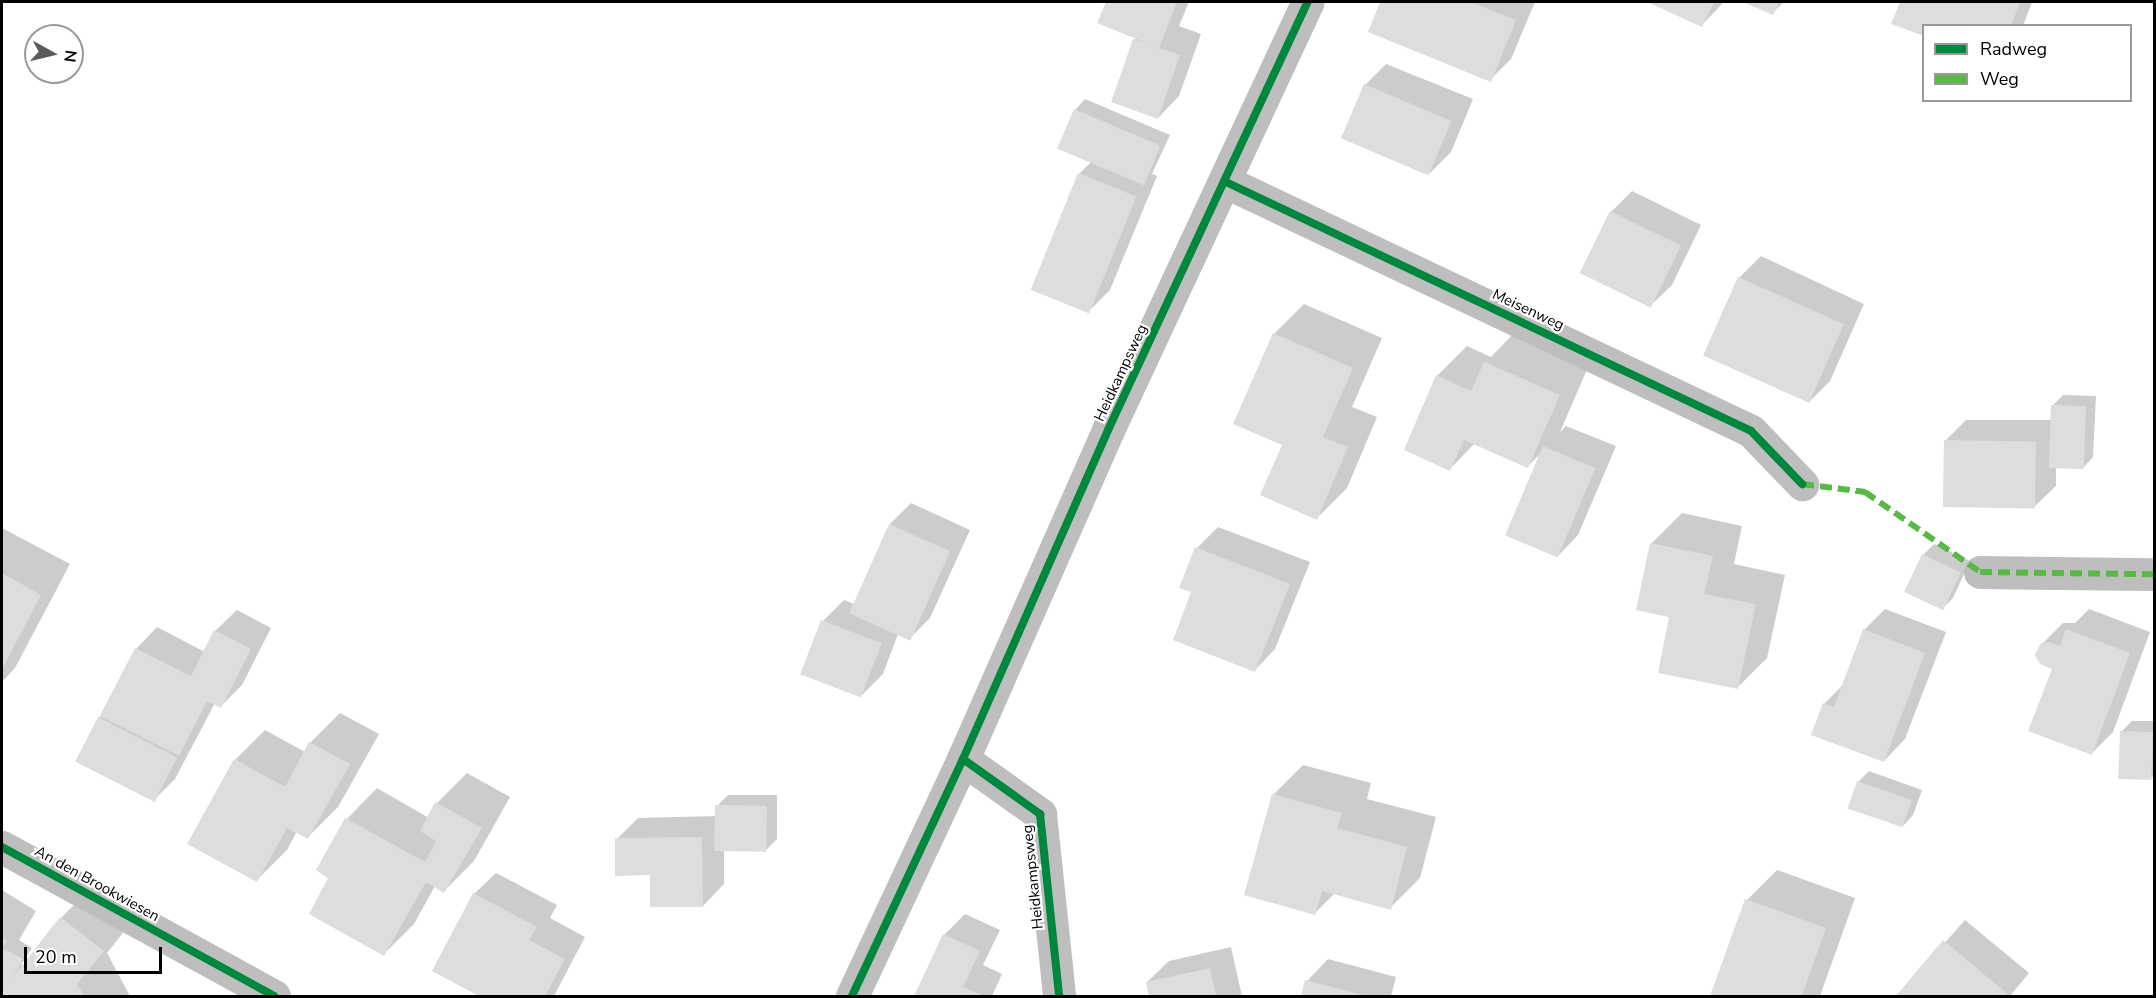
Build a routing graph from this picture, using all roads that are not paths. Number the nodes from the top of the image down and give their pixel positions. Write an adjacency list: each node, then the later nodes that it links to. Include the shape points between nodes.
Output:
1 (1308, 2): 2 (street, Heidkampsweg)
2 (1226, 182): 3 (street, Meisenweg, via 1751,431); 6 (street, Heidkampsweg, via 1108,430)
3 (1802, 484)
4 (1980, 572): 5 (street)
5 (2154, 574)
6 (963, 759): 9 (street, Heidkampsweg); 10 (street, Heidkampsweg, via 1040,814)
7 (2, 847): 8 (street, An den Brookwiesen)
8 (274, 996)
9 (852, 996)
10 (1059, 996)

